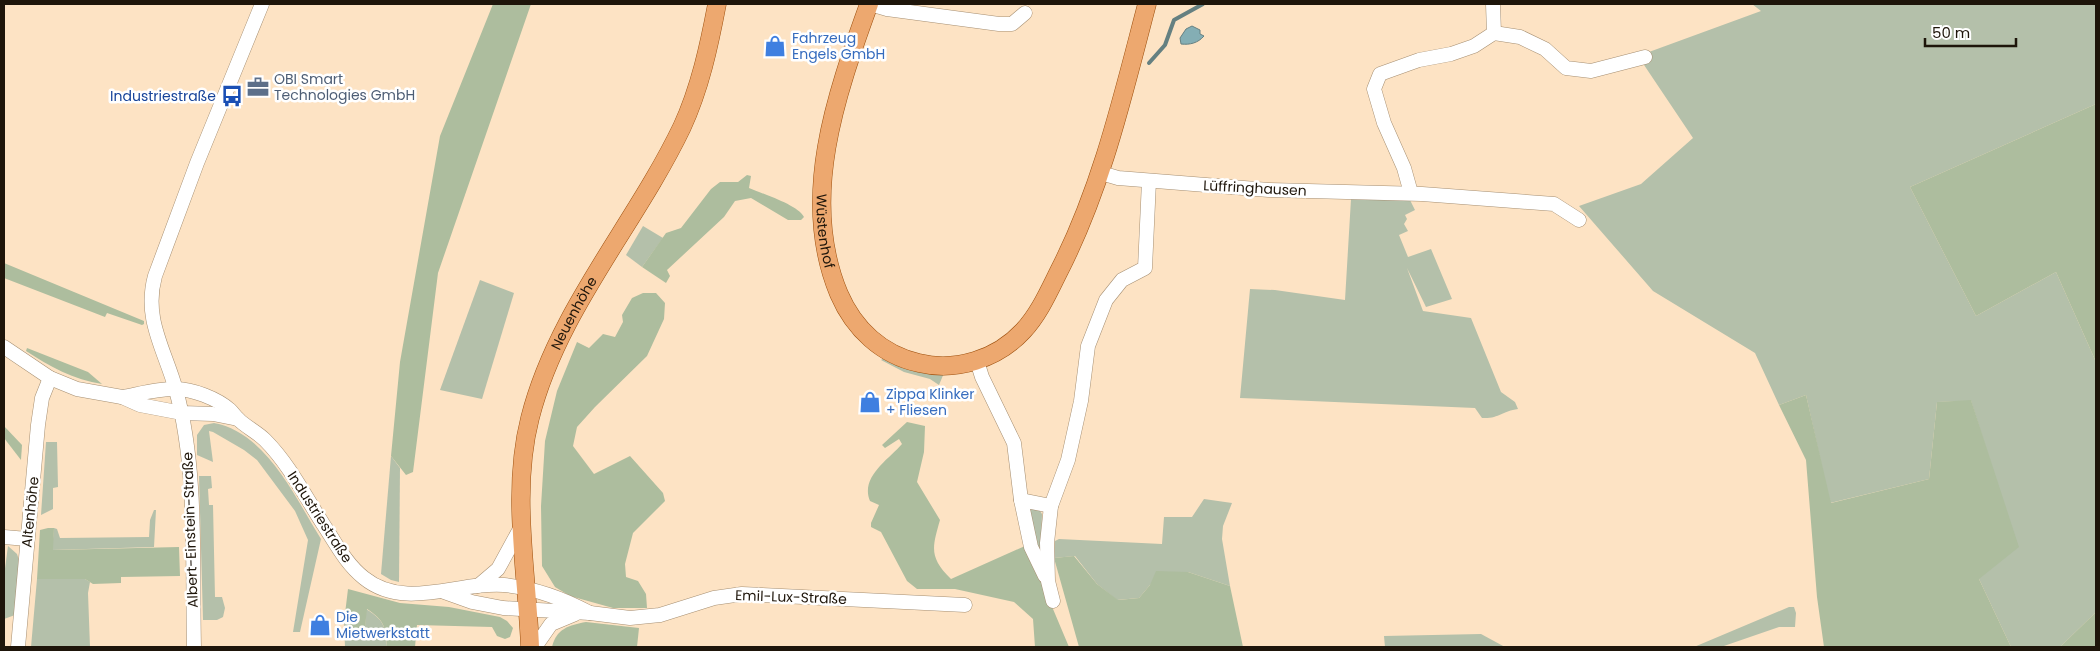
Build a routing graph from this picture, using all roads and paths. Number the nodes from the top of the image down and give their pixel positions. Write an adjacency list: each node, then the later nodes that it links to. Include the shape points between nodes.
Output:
1 (262, 4): 16 (street, via 197,163 152,287 152,319)
2 (717, 4): 22 (main road, Neuenhöhe, via 702,74 682,126 562,334 542,381 530,417 523,456)
3 (869, 4): 6 (street, via 887,10 999,24 1012,24); 14 (main road, Wüstenhof, via 841,86 826,150 822,223 828,265 847,310 867,335 886,350 925,365)
4 (1147, 4): 9 (main road, Wüstenhof)
5 (1493, 4): 7 (street)
6 (1025, 12)
7 (1494, 33): 8 (street, via 1520,37 1545,49 1566,68 1591,71); 11 (street, via 1474,46 1380,74 1374,89 1384,123 1404,168)
8 (1645, 57)
9 (1100, 173): 10 (street, Lüffringhausen); 14 (main road, Wüstenhof, via 1066,258 1033,319 1005,348)
10 (1149, 181): 11 (street, Lüffringhausen, via 1269,190); 21 (street, via 1145,268 1122,280 1106,300 1088,346 1081,401 1068,460)
11 (1410, 193): 12 (street, Lüffringhausen, via 1554,204)
12 (1579, 220)
13 (4, 347): 15 (street)
14 (977, 361): 20 (street, via 1014,443)
15 (50, 378): 17 (street, via 77,388); 24 (street, Altenhöhe, via 39,416)
16 (176, 388): 17 (street); 18 (street); 19 (street, Industriestraße, via 204,396 230,410)
17 (122, 397): 18 (street, Industriestraße, via 140,405)
18 (182, 413): 19 (street, Industriestraße); 34 (street, Albert-Einstein-Straße, via 190,475)
19 (238, 419): 28 (street, Industriestraße, via 277,453 339,548 364,579 383,590)
20 (1021, 500): 21 (street); 25 (street, via 1031,547)
21 (1051, 506): 25 (street, via 1047,543)
22 (522, 524): 26 (street, via 498,569); 27 (main road, Neuenhöhe)
23 (4, 538): 24 (street)
24 (27, 539): 33 (street, Altenhöhe)
25 (1048, 581): 29 (street)
26 (478, 586): 27 (street, Industriestraße, via 503,585); 28 (street, Industriestraße)
27 (527, 589): 31 (main road, Neuenhöhe); 32 (street, Emil-Lux-Straße, via 554,597)
28 (444, 592): 31 (street, Industriestraße, via 472,602)
29 (1053, 601)
30 (965, 605): 32 (street, Emil-Lux-Straße, via 742,594 714,598 646,617 619,618)
31 (528, 609): 32 (street, Emil-Lux-Straße); 35 (main road, Neuenhöhe)
32 (585, 613): 36 (street, via 551,624)
33 (18, 647)
34 (194, 647)
35 (530, 647)
36 (535, 647)

